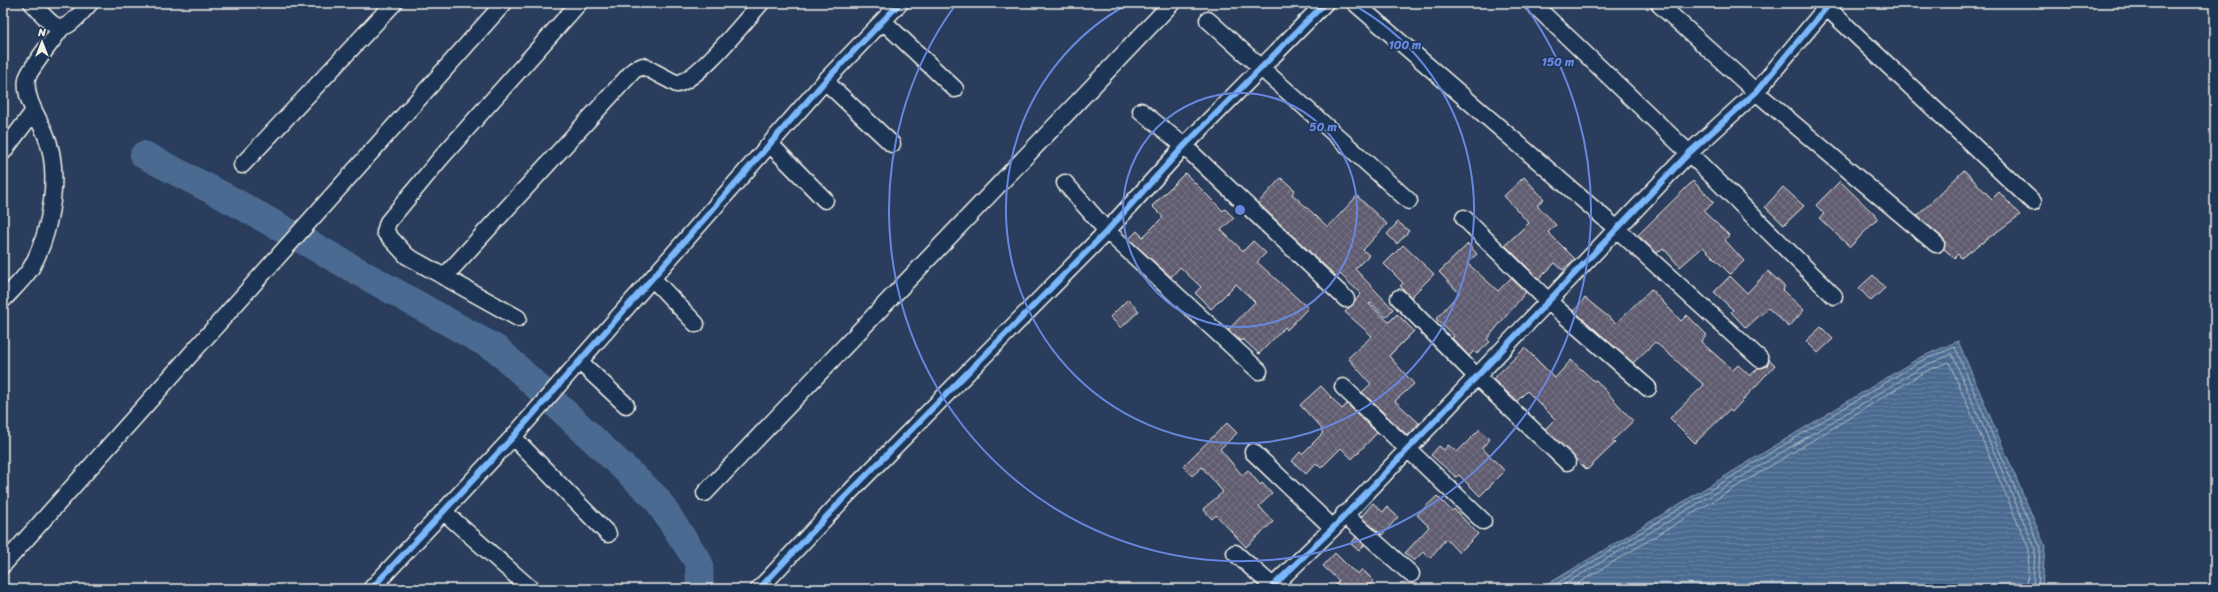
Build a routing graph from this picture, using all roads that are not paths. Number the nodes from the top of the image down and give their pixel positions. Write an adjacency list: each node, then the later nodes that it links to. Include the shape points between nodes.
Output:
1 (32, 3): 16 (street, via 53,26)
2 (90, 3): 16 (street, via 72,23)
3 (394, 3): 28 (street)
4 (504, 3): 64 (street)
5 (579, 3): 37 (street, via 440,159 388,222 385,232 407,256)
6 (761, 3): 37 (street, via 711,58 685,82 677,84 643,66 634,70)
7 (900, 3): 15 (street)
8 (1172, 3): 57 (street)
9 (1325, 3): 17 (street)
10 (1355, 3): 34 (street)
11 (1532, 3): 27 (street)
12 (1826, 4): 20 (street); 32 (street)
13 (1660, 5): 20 (street)
14 (1208, 20): 17 (street)
15 (882, 21): 18 (street); 19 (street)
16 (62, 27): 21 (street, via 27,78 27,88)
17 (1262, 68): 25 (street); 31 (street)
18 (825, 81): 23 (street); 24 (street)
19 (955, 89)
20 (1756, 92): 27 (street); 36 (street)
21 (34, 111): 26 (street); 42 (street, via 51,149 55,179 48,223 31,268)
22 (1141, 111): 25 (street)
23 (770, 144): 30 (street); 38 (street)
24 (892, 144)
25 (1184, 146): 35 (street); 41 (street)
26 (3, 152)
27 (1689, 153): 34 (street); 39 (street)
28 (242, 165)
29 (1066, 184): 35 (street)
30 (825, 200)
31 (1409, 201)
32 (2033, 202)
33 (1464, 218): 43 (street)
34 (1616, 229): 43 (street); 46 (street)
35 (1107, 231): 48 (street); 69 (street)
36 (1936, 244)
37 (444, 277): 44 (street)
38 (653, 279): 45 (street); 47 (street)
39 (1834, 296)
40 (1399, 298): 49 (street)
41 (1346, 299)
42 (3, 300)
43 (1548, 301): 49 (street); 51 (street)
44 (518, 318)
45 (696, 324)
46 (1760, 359)
47 (580, 362): 52 (street); 53 (street)
48 (1258, 371)
49 (1477, 377): 54 (street); 56 (street)
50 (1343, 387): 54 (street)
51 (1648, 388)
52 (626, 405)
53 (513, 437): 58 (street); 62 (street)
54 (1408, 447): 59 (street); 60 (street)
55 (1254, 452): 61 (street)
56 (1567, 462)
57 (705, 494)
58 (444, 511): 66 (street); 68 (street)
59 (1344, 514): 61 (street); 65 (street)
60 (1483, 521)
61 (1333, 528): 67 (street)
62 (608, 534)
63 (1235, 553): 67 (street)
64 (3, 564)
65 (1411, 574)
66 (381, 586)
67 (1273, 588)
68 (531, 589)
69 (758, 589)

